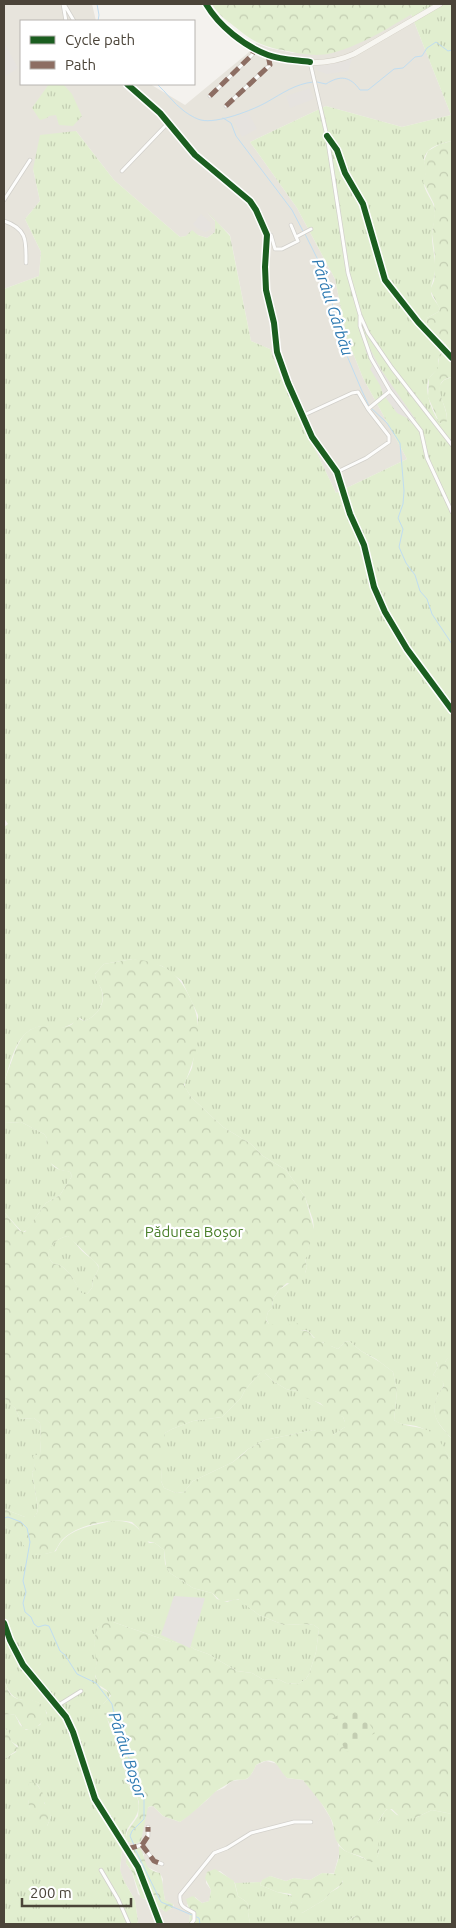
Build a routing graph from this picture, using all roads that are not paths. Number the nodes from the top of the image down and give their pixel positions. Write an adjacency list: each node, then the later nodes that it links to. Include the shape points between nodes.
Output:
1 (63, 4): 4 (street); 5 (street)
2 (206, 4): 6 (street, via 229,30)
3 (440, 4): 8 (street, via 354,54 331,61)
4 (66, 20)
5 (73, 20)
6 (255, 49): 7 (street); 10 (street, via 252,56)
7 (268, 55): 8 (street); 11 (street, via 270,65)
8 (310, 62): 13 (street)
9 (128, 85): 12 (street)
10 (210, 96)
11 (226, 106)
12 (168, 123): 15 (street); 20 (street, via 195,155 250,201)
13 (327, 136): 23 (street, via 348,273); 24 (street, via 363,204 385,280)
14 (30, 160): 16 (street)
15 (122, 171)
16 (4, 200)
17 (4, 221): 22 (street, via 27,240)
18 (290, 226): 21 (street)
19 (311, 229): 21 (street)
20 (267, 235): 21 (street, via 271,235 275,249 298,241); 27 (street, via 266,290 277,352)
21 (296, 237)
22 (26, 263)
23 (360, 315): 25 (street, via 360,326 372,358); 28 (street, via 386,360)
24 (452, 358)
25 (390, 391): 26 (street); 30 (street, via 421,431 427,458)
26 (370, 407): 27 (street, via 358,392); 29 (street, via 390,441 366,458)
27 (302, 416): 29 (street, via 316,444)
28 (452, 445)
29 (337, 472): 31 (street, via 385,612 407,649)
30 (452, 512)
31 (452, 710)
32 (4, 1623): 34 (street, via 24,1665)
33 (81, 1690): 34 (street)
34 (56, 1706): 38 (street, via 66,1717 95,1799)
35 (311, 1822): 43 (street, via 294,1822 251,1833 214,1853 180,1894 182,1906 194,1913)
36 (148, 1827): 37 (street, via 148,1836)
37 (142, 1845): 38 (street); 39 (street, via 154,1861)
38 (128, 1849): 42 (street)
39 (162, 1864)
40 (101, 1870): 41 (street)
41 (129, 1924)
42 (159, 1924)
43 (192, 1924)

